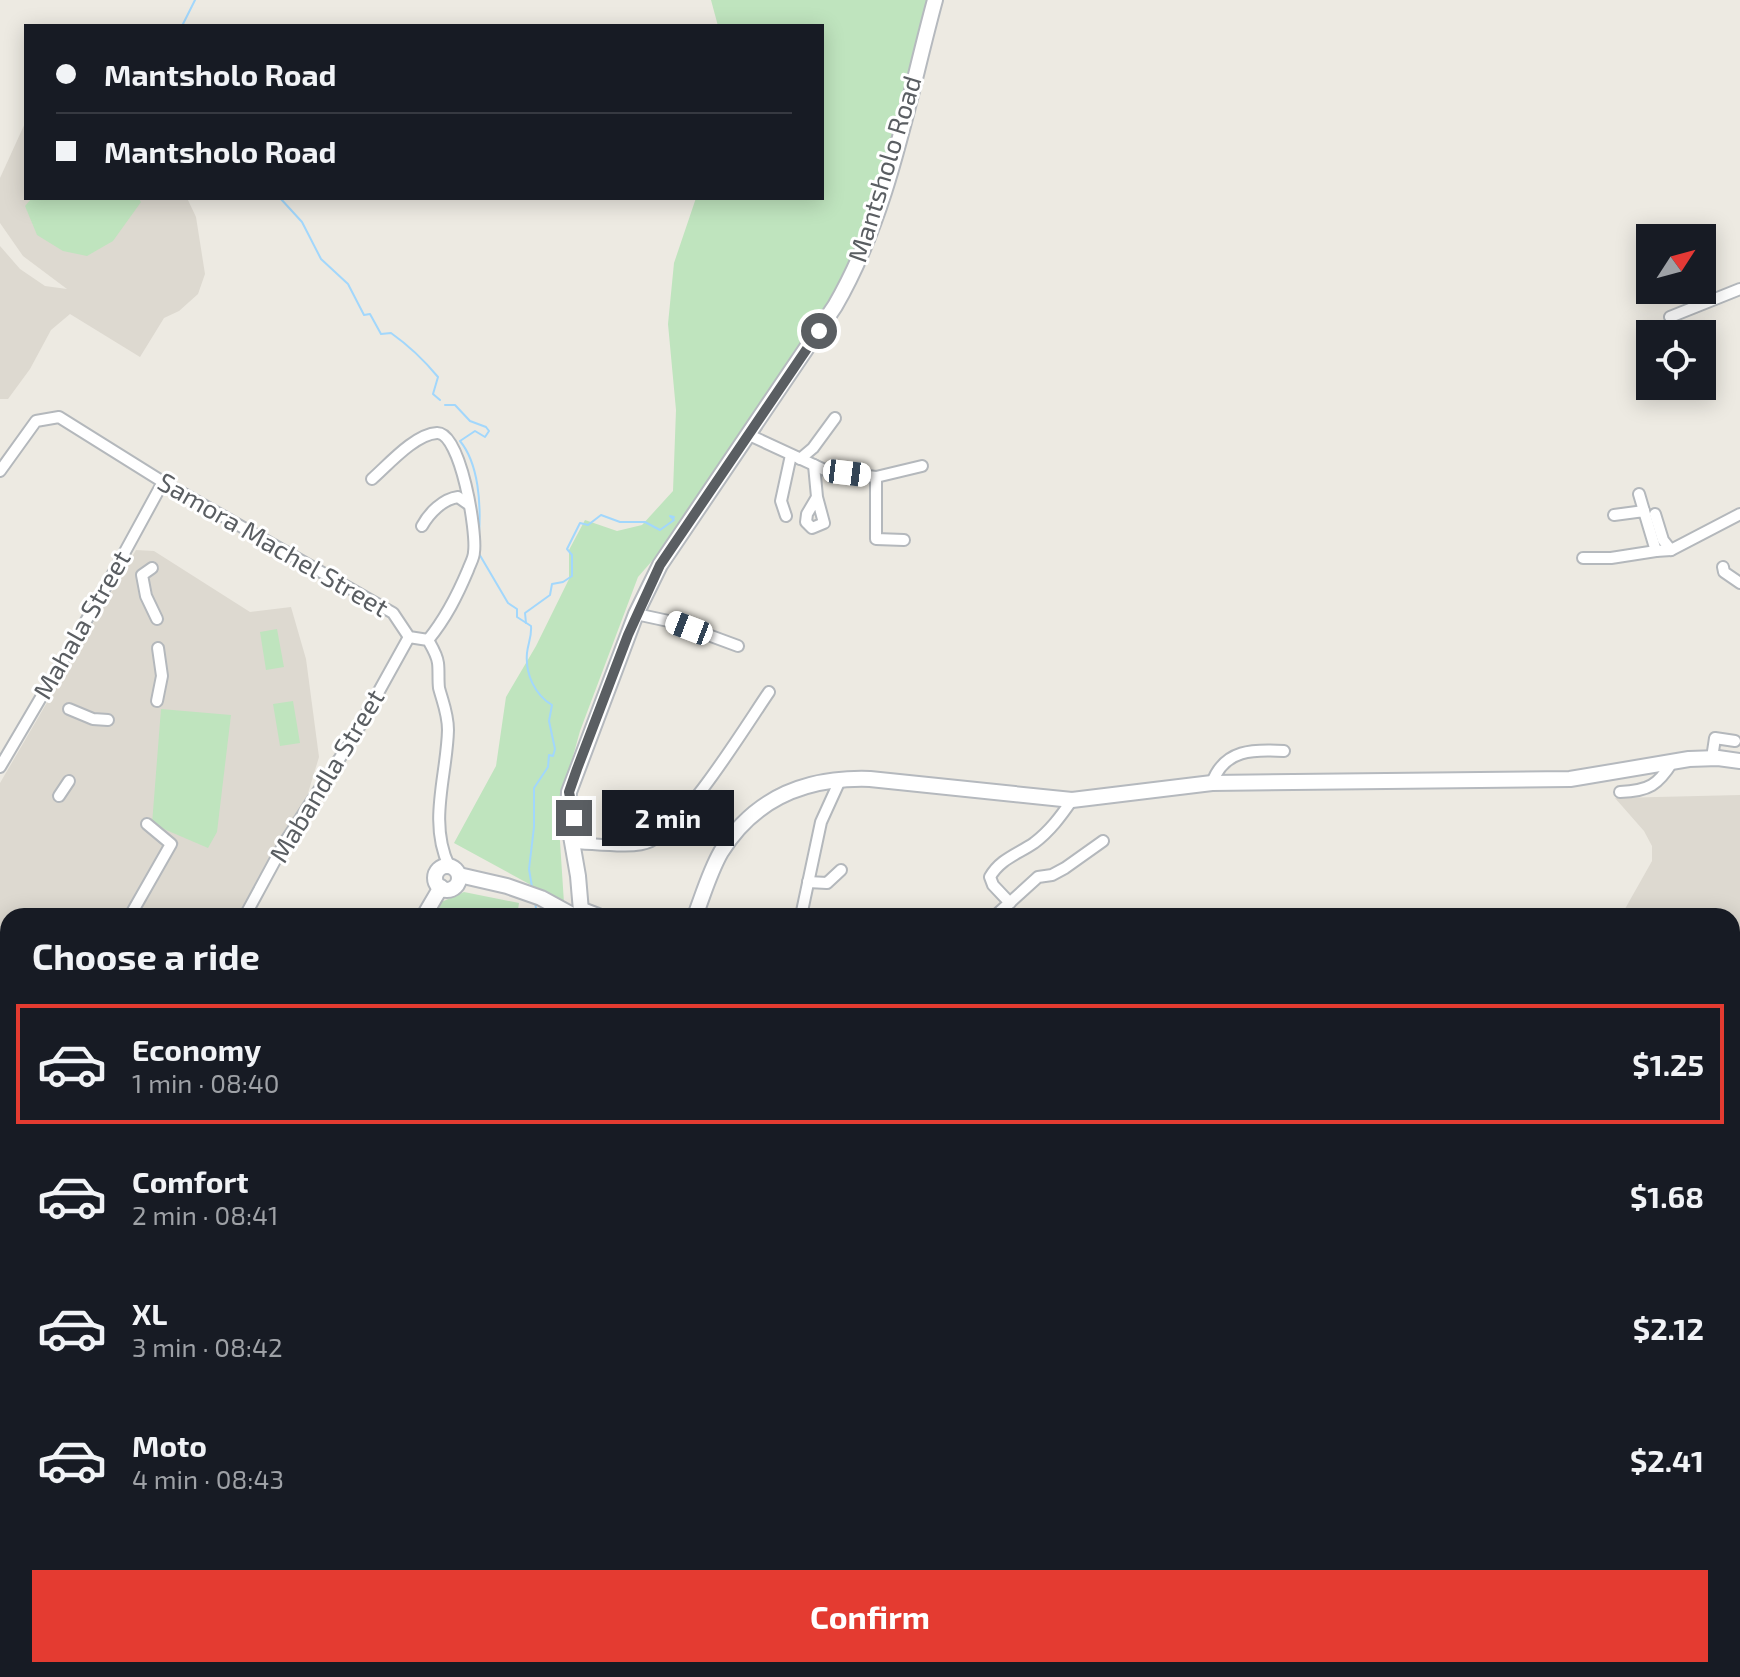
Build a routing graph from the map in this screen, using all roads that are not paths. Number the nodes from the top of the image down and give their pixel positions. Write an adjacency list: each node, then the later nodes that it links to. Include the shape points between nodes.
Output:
1 (935, 0): 5 (main road, Mantsholo Road, via 879,211 860,262)
2 (1740, 289): 3 (street)
3 (1670, 317)
4 (835, 418): 6 (street, via 818,442)
5 (747, 434): 6 (street); 28 (main road, Mantsholo Road, via 660,565)
6 (795, 457): 8 (street); 19 (street, via 781,501)
7 (2, 463): 12 (street, Samora Machel Street, via 36,421 59,417)
8 (814, 465): 10 (street); 14 (street)
9 (922, 466): 10 (street)
10 (876, 477): 21 (street, via 876,539)
11 (372, 479): 15 (street, via 407,447 444,434 462,468)
12 (163, 482): 30 (street, Samora Machel Street, via 393,613); 45 (street, Mahala Street)
13 (1639, 494): 16 (street)
14 (817, 497)
15 (468, 504): 20 (street, via 451,498); 31 (street, via 475,553 456,600)
16 (1650, 512): 18 (street); 22 (street, via 1663,540); 23 (street)
17 (1740, 514): 22 (street)
18 (1614, 515)
19 (786, 516)
20 (422, 526)
21 (904, 540)
22 (1674, 549): 23 (street)
23 (1656, 551): 24 (street)
24 (1583, 558)
25 (1723, 567): 27 (street)
26 (152, 568): 29 (street, via 142,575)
27 (1740, 583)
28 (636, 614): 32 (street); 54 (main road, Mantsholo Road, via 569,792)
29 (157, 619)
30 (409, 637): 31 (street, Samora Machel Street); 62 (street, Mabandla Street)
31 (428, 640): 55 (street, via 438,660 447,712 439,827 441,850)
32 (738, 646)
33 (158, 648): 35 (street, via 162,676)
34 (769, 692): 40 (street)
35 (157, 701)
36 (69, 709): 37 (street)
37 (108, 720)
38 (732, 728): 40 (street)
39 (1735, 741): 42 (street, via 1715,738)
40 (734, 743): 54 (street, via 682,815 650,842)
41 (1284, 751): 48 (street, via 1244,751 1216,771)
42 (1712, 758): 43 (main road); 44 (main road)
43 (1673, 761): 48 (main road, via 1570,779); 49 (street, via 1649,789)
44 (1740, 761)
45 (0, 767)
46 (841, 778): 51 (main road); 57 (street, via 821,822); 67 (main road, via 797,787 737,829 719,855)
47 (69, 781): 50 (street)
48 (1212, 783): 51 (main road)
49 (1620, 792)
50 (59, 796)
51 (1072, 800): 60 (street, via 1036,841 997,865 990,877)
52 (147, 824): 61 (street, via 171,844)
53 (1103, 841): 60 (street, via 1065,868 1038,877)
54 (575, 843): 58 (main road, Mantsholo Road); 65 (main road, Mantsholo Road)
55 (454, 870): 59 (main road); 63 (main road, via 458,883 441,887)
56 (841, 870): 57 (street, via 827,883)
57 (808, 882): 68 (street)
58 (579, 884): 59 (main road, via 569,896); 66 (main road, Mantsholo Road)
59 (542, 899): 64 (main road)
60 (1010, 903): 69 (street)
61 (135, 908)
62 (249, 908)
63 (429, 908)
64 (567, 908)
65 (583, 908)
66 (583, 908)
67 (698, 908)
68 (803, 908)
69 (1004, 908)

